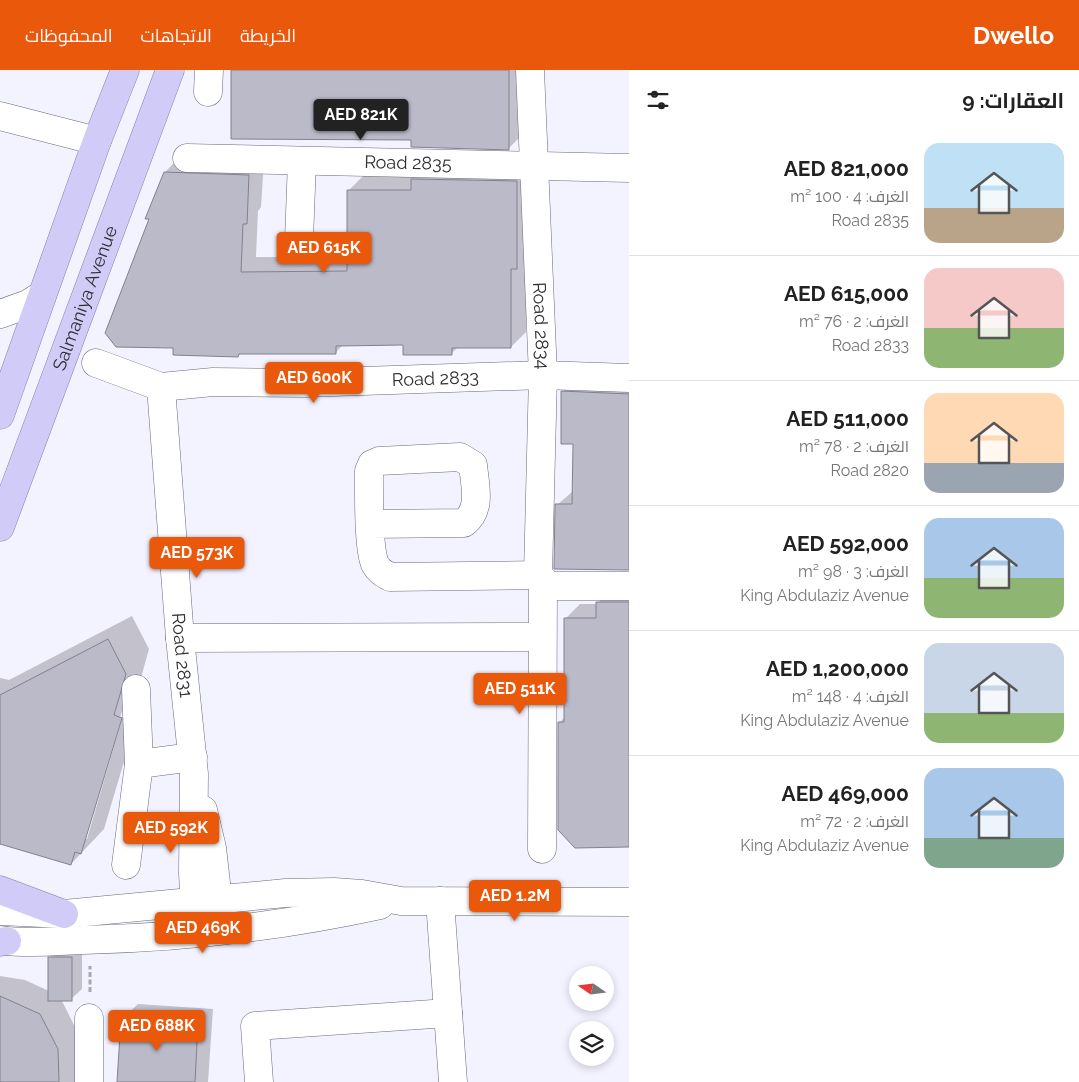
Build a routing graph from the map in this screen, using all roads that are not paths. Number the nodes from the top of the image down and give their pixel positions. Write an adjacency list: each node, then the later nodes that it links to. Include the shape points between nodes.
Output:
1 (124, 70): 5 (main road)
2 (170, 70): 20 (main road, Salmaniya Avenue)
3 (530, 70): 8 (street, Road 2834)
4 (0, 116): 5 (street)
5 (96, 141): 11 (main road)
6 (187, 158): 7 (street, Road 2835)
7 (302, 161): 8 (street, Road 2835); 10 (street)
8 (534, 166): 9 (street, Road 2835); 15 (street, Road 2834)
9 (629, 168)
10 (299, 240)
11 (42, 295): 12 (street); 14 (main road)
12 (0, 314)
13 (96, 363): 17 (street, Road 2833)
14 (6, 374): 18 (main road)
15 (543, 375): 16 (street, Road 2833); 17 (street, Road 2833, via 304,383 213,382); 21 (street, Road 2834)
16 (629, 378)
17 (161, 387): 24 (street, Road 2831)
18 (0, 415)
19 (370, 524): 21 (street, via 374,563 380,572 390,576)
20 (0, 527)
21 (540, 578): 22 (street, via 549,586 559,587); 23 (street, Road 2834)
22 (629, 586)
23 (541, 637): 24 (street); 28 (street, Road 2834)
24 (180, 638): 27 (street, Road 2831)
25 (136, 689): 26 (street)
26 (140, 764): 27 (street); 29 (street)
27 (194, 766): 32 (street, Road 2831, via 212,848)
28 (542, 849)
29 (126, 865)
30 (0, 890): 36 (main road)
31 (440, 900): 33 (street); 34 (street); 39 (street)
32 (207, 901): 33 (street, via 334,892); 36 (street); 37 (street, Road 2831)
33 (401, 901): 37 (street, via 285,923)
34 (629, 902)
35 (0, 911): 36 (street)
36 (64, 914)
37 (209, 932): 38 (street, via 91,940)
38 (2, 941)
39 (448, 1013): 42 (street, via 255,1026); 43 (street)
40 (89, 1018): 41 (street)
41 (89, 1082)
42 (259, 1082)
43 (453, 1082)

